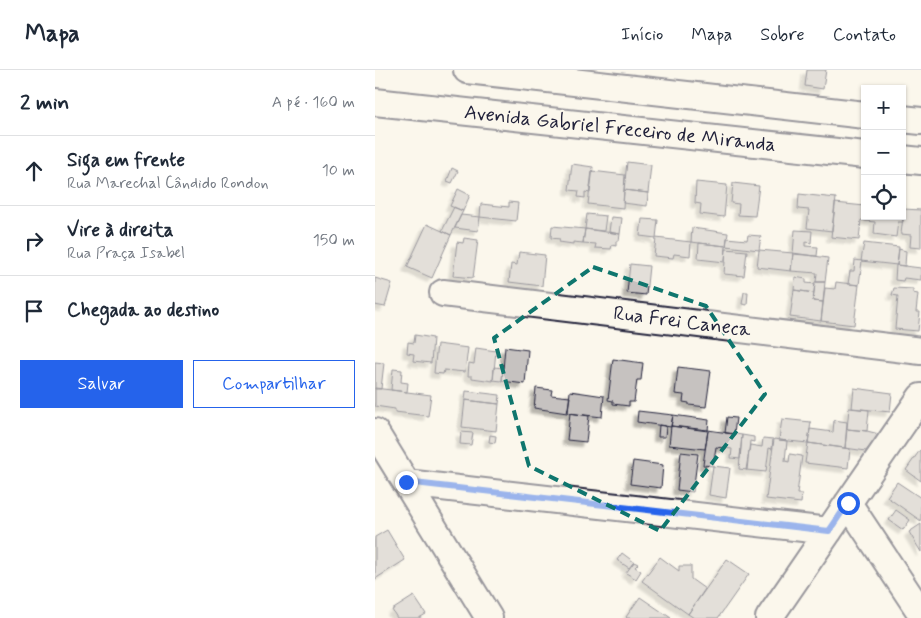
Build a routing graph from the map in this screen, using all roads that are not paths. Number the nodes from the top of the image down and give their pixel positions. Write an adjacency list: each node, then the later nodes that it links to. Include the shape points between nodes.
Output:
1 (467, 70): 3 (street, Avenida Gabriel Freceiro de Miranda)
2 (375, 102): 6 (street, Avenida Gabriel Freceiro de Miranda)
3 (861, 115)
4 (906, 119): 5 (street)
5 (921, 121)
6 (861, 155)
7 (906, 159): 8 (street)
8 (921, 161)
9 (443, 293): 10 (street, Rua Frei Caneca)
10 (921, 352)
11 (921, 397): 14 (street)
12 (375, 432): 13 (street)
13 (406, 482): 15 (street); 17 (street)
14 (848, 503): 15 (street); 16 (street)
15 (829, 531): 18 (street)
16 (921, 613)
17 (489, 618)
18 (769, 618)

